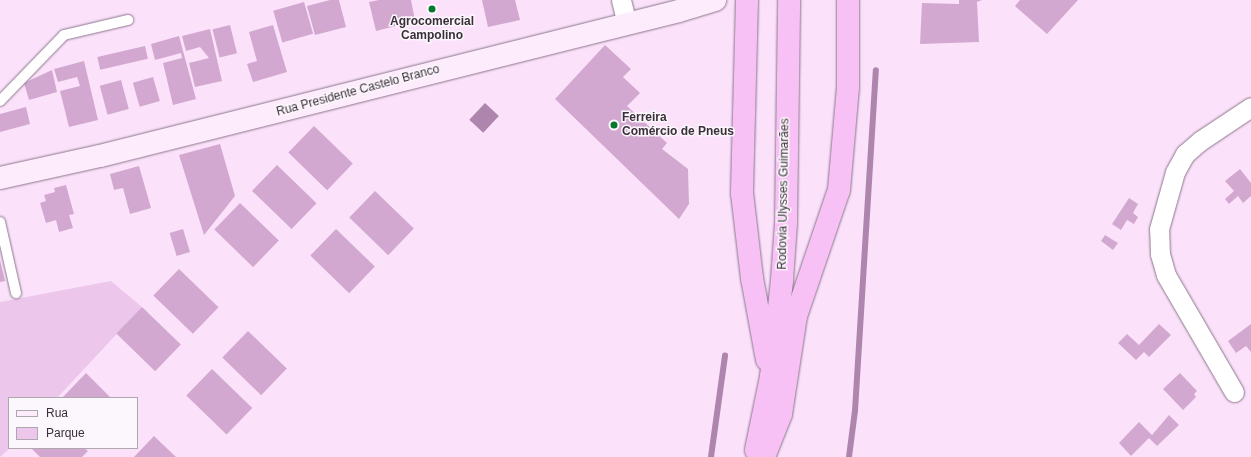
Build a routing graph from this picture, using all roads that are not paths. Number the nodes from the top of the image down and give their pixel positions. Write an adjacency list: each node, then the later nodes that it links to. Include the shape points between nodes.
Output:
1 (621, 0): 7 (street)
2 (715, 0): 7 (street, Rua Presidente Castelo Branco)
3 (747, 0): 13 (highway, via 742,193 752,278)
4 (789, 0): 13 (highway, Rodovia Ulysses Guimarães, via 786,223 778,326)
5 (848, 0): 16 (highway, via 848,87 839,190 796,316 781,414)
6 (128, 20): 8 (lane, via 64,35)
7 (627, 24): 10 (street, Rua Presidente Castelo Branco, via 93,158)
8 (0, 101)
9 (1251, 107): 14 (street, via 1185,154 1175,172 1159,229 1160,254 1166,275)
10 (0, 178)
11 (0, 222): 12 (lane)
12 (16, 293)
13 (771, 376): 15 (highway, Rodovia Ulysses Guimarães)
14 (1234, 392)
15 (755, 457)
16 (764, 457)

